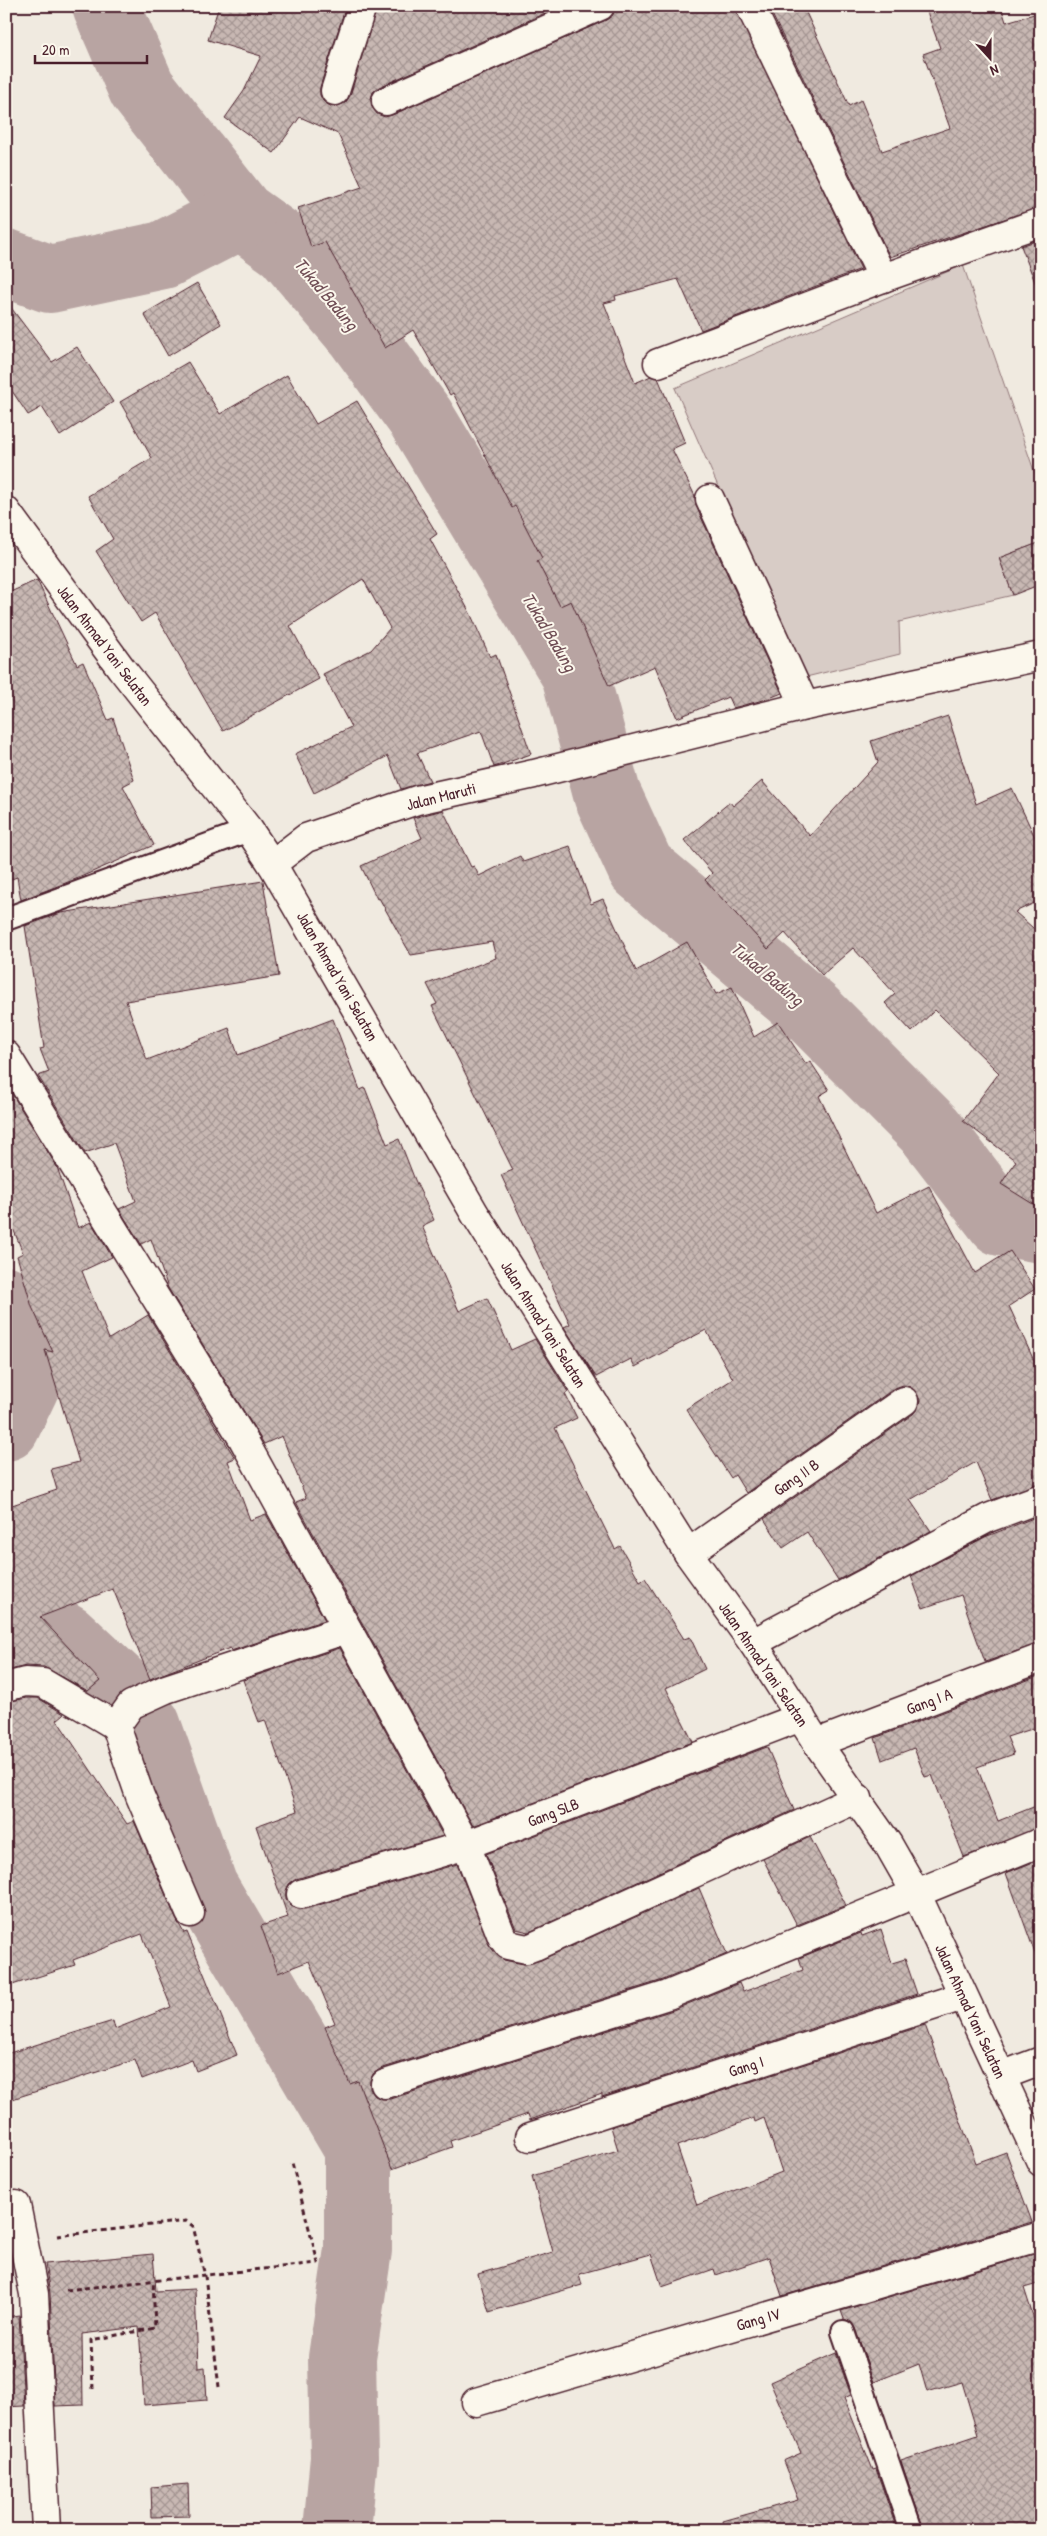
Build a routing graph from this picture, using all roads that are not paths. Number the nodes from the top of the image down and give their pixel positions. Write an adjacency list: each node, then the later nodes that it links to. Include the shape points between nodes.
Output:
1 (362, 6): 4 (street)
2 (600, 6): 5 (street)
3 (750, 6): 7 (street)
4 (335, 91)
5 (386, 101)
6 (1041, 222): 7 (street)
7 (883, 278): 8 (street)
8 (658, 363)
9 (710, 499): 12 (street)
10 (6, 511): 13 (street, Jalan Ahmad Yani Selatan, via 121,668)
11 (1041, 656): 12 (street, Jalan Maruti)
12 (805, 706): 14 (street, Jalan Maruti, via 417,800 306,838)
13 (249, 830): 14 (street, Jalan Ahmad Yani Selatan); 15 (lane)
14 (272, 864): 19 (street, Jalan Ahmad Yani Selatan, via 475,1214)
15 (6, 919)
16 (6, 1055): 20 (street, via 243,1440)
17 (904, 1401): 19 (street, Gang II B)
18 (1041, 1498): 21 (street, via 988,1518)
19 (688, 1553): 21 (street, Jalan Ahmad Yani Selatan)
20 (347, 1628): 25 (street, via 166,1690 131,1705); 29 (street)
21 (752, 1643): 24 (street, Jalan Ahmad Yani Selatan)
22 (1041, 1658): 26 (street, Gang I A)
23 (6, 1687): 25 (street, via 25,1682 43,1683)
24 (801, 1717): 26 (street, Jalan Ahmad Yani Selatan); 29 (street, Gang SLB)
25 (116, 1726): 32 (street, via 140,1796)
26 (817, 1743): 27 (street, Jalan Ahmad Yani Selatan)
27 (858, 1798): 29 (street, via 527,1949 508,1945 502,1937); 30 (street, Jalan Ahmad Yani Selatan)
28 (1041, 1842): 30 (street)
29 (466, 1845): 31 (street, Gang SLB)
30 (916, 1893): 33 (street, Jalan Ahmad Yani Selatan); 36 (street, via 668,1995)
31 (301, 1894)
32 (190, 1913)
33 (963, 1996): 35 (street, Jalan Ahmad Yani Selatan); 37 (street, Gang I)
34 (1041, 2061): 35 (street)
35 (1001, 2076): 38 (street, Jalan Ahmad Yani Selatan)
36 (385, 2084)
37 (530, 2137)
38 (1040, 2160)
39 (16, 2205): 43 (street, via 34,2294)
40 (1041, 2236): 42 (street, Gang IV)
41 (843, 2332): 44 (lane)
42 (476, 2402)
43 (46, 2530)
44 (911, 2530)

